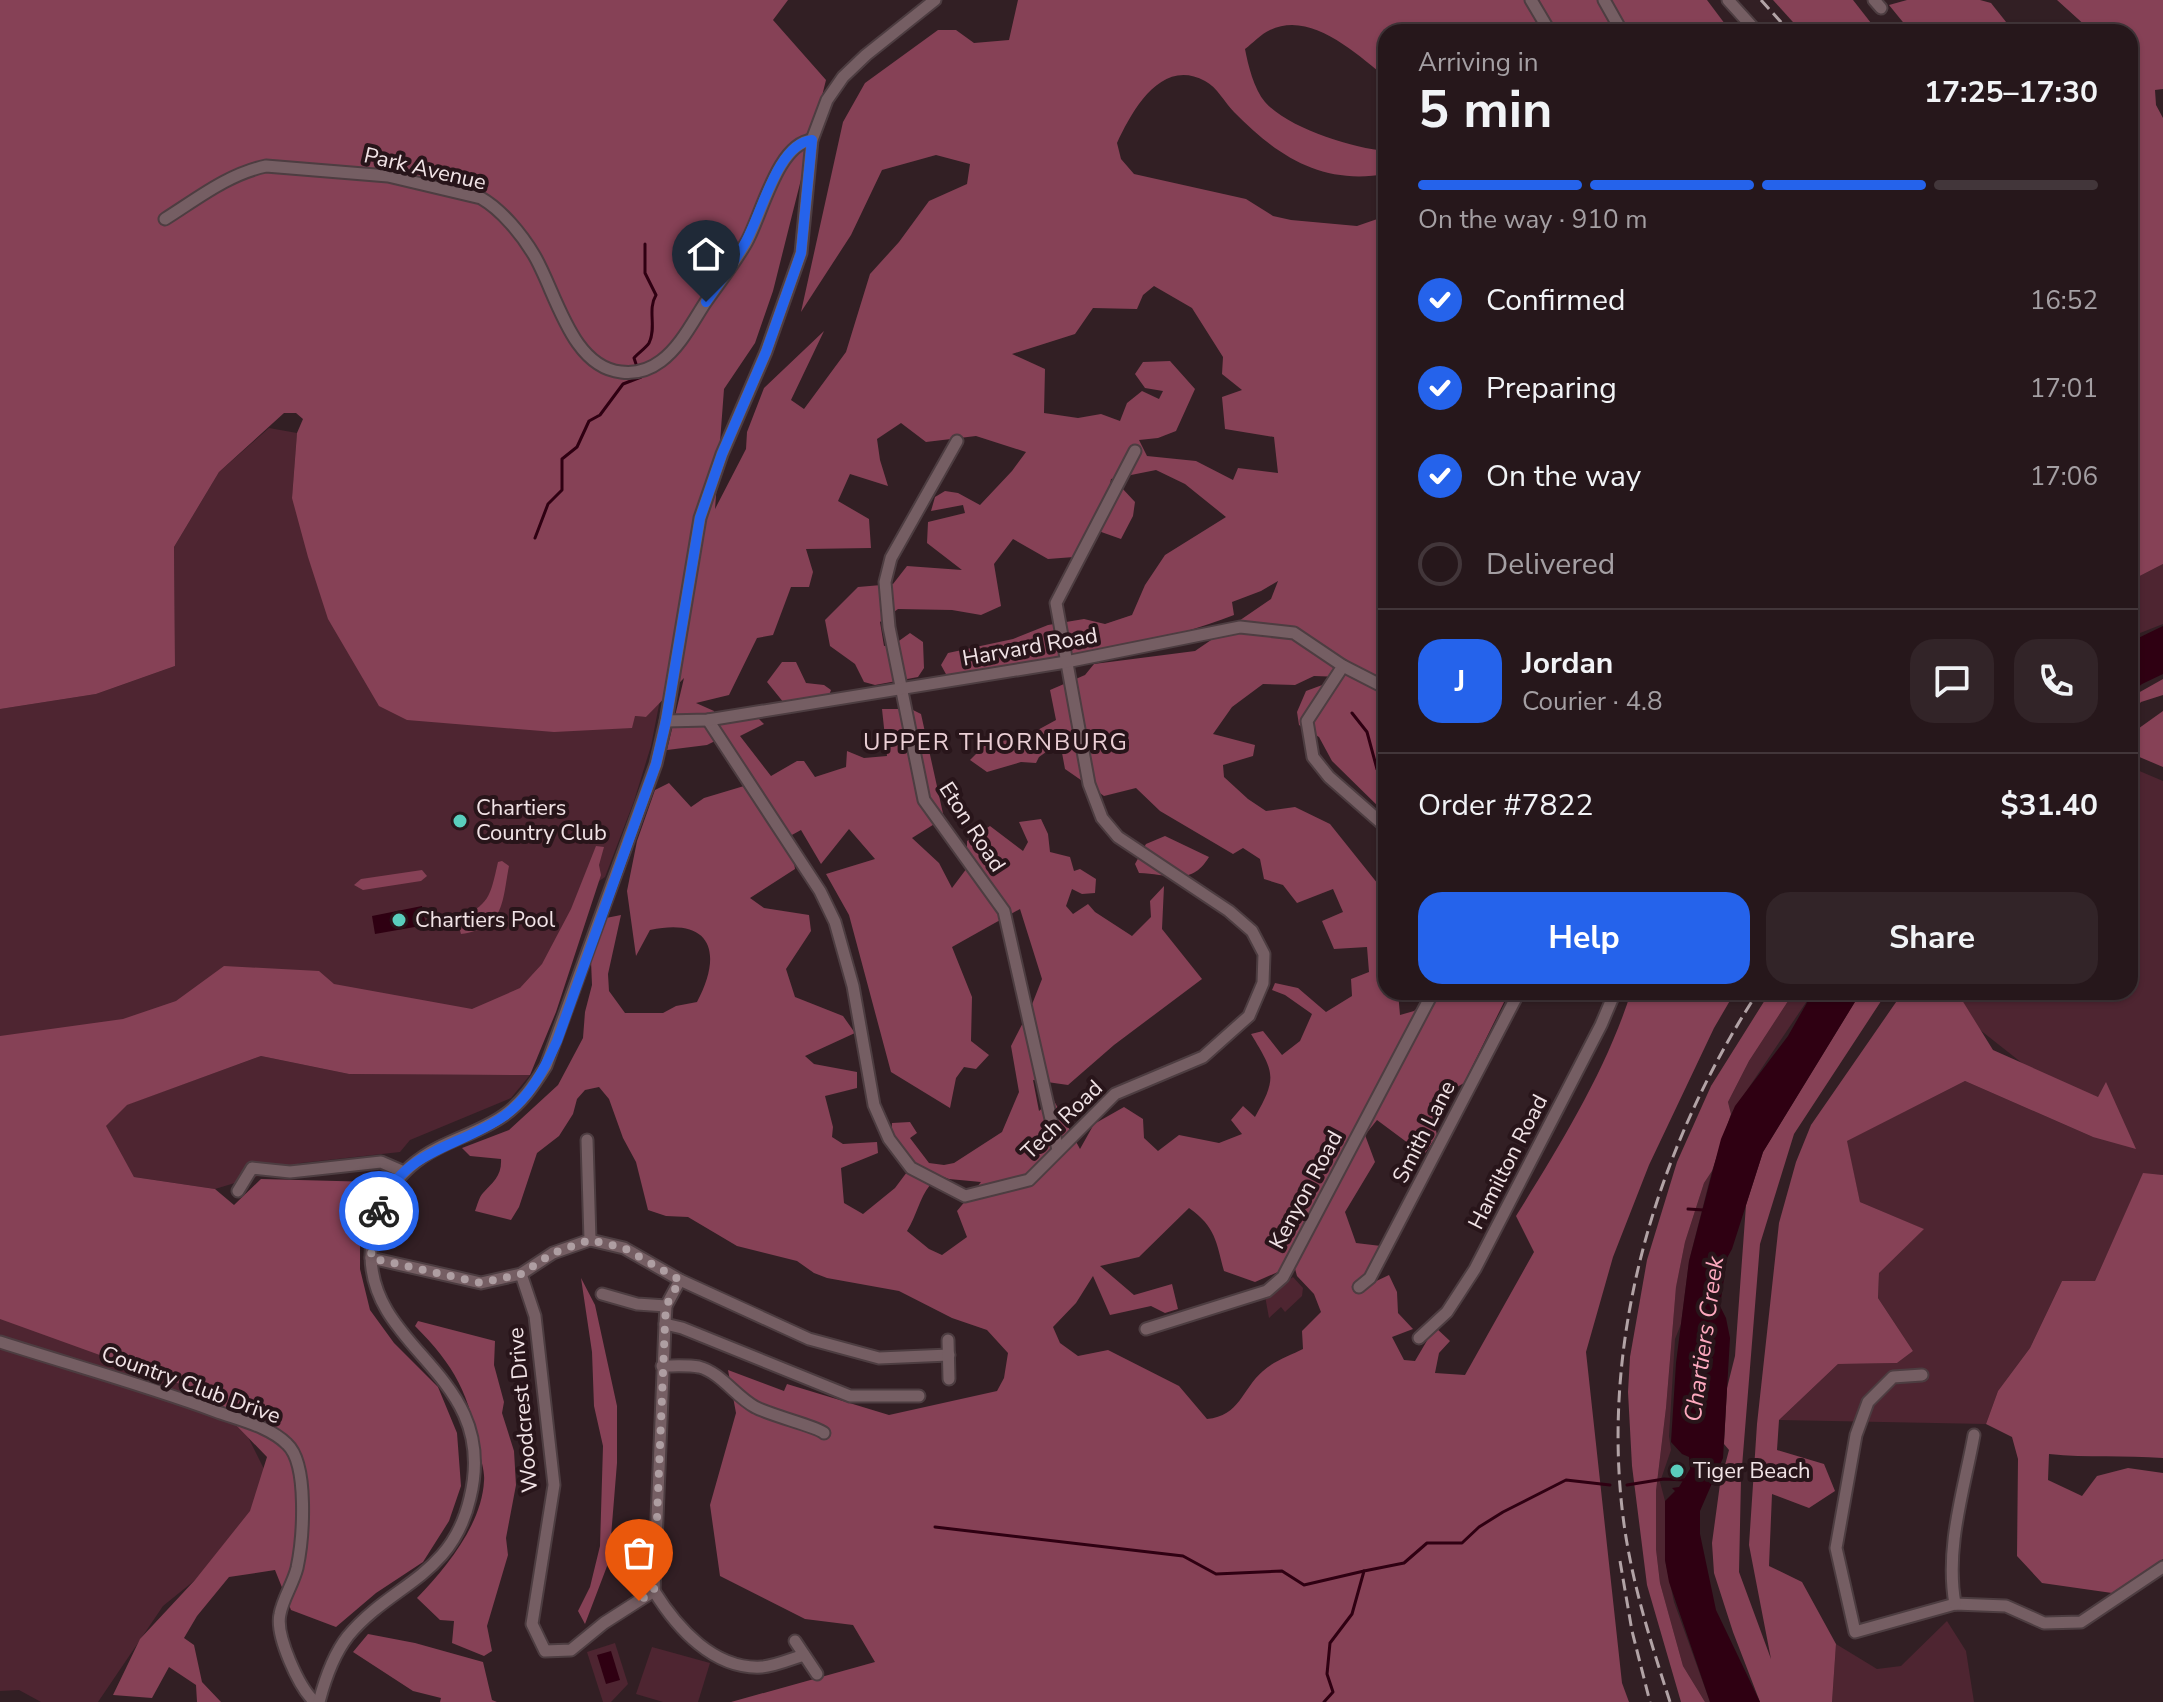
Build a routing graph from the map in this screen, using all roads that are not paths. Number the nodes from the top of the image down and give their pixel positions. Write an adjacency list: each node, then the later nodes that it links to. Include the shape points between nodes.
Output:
1 (935, 0): 8 (street, via 843,77 827,100)
2 (1531, 0): 5 (street)
3 (1604, 0): 6 (street)
4 (1728, 0): 7 (street)
5 (1545, 24)
6 (1618, 24)
7 (1750, 24)
8 (812, 140): 9 (street, Park Avenue, via 797,146 776,174 745,244 675,348 647,370 634,373 617,372 587,355 532,251 481,198 388,176 266,166 221,183); 17 (street, via 801,253 700,518)
9 (165, 219)
10 (957, 441): 15 (street, Eton Road, via 891,558 885,582)
11 (1135, 451): 12 (street, Tech Road, via 1056,603)
12 (1066, 662): 13 (street, Harvard Road, via 1240,627 1294,633); 15 (street, Harvard Road); 23 (street, Tech Road, via 1089,784 1102,818 1118,837 1229,911 1252,931 1264,954 1263,983 1249,1016 1203,1057 1115,1094)
13 (1343, 666): 14 (street, Harvard Road); 18 (street, via 1307,721 1313,757)
14 (1378, 684)
15 (900, 689): 16 (street, Harvard Road); 23 (street, Eton Road, via 924,800 1004,911)
16 (708, 720): 17 (street, Harvard Road); 23 (street, Tech Road, via 816,884 835,922 853,986 874,1105 889,1139 911,1168 965,1196 1029,1180)
17 (666, 721): 24 (street, via 625,855 546,1066 505,1115 436,1149)
18 (1378, 820)
19 (1429, 1000): 34 (street, Kenyon Road, via 1283,1277 1267,1291)
20 (1515, 1000): 30 (street, Smith Lane, via 1370,1278)
21 (1611, 1000): 35 (street, Hamilton Road, via 1475,1269 1447,1312)
22 (587, 1140): 26 (street)
23 (1058, 1150)
24 (404, 1172): 25 (street, via 381,1162 290,1172 252,1168); 27 (street, via 382,1203)
25 (238, 1191)
26 (590, 1240): 28 (street, via 553,1253); 29 (street, via 624,1248)
27 (371, 1258): 28 (street, via 481,1283); 51 (street, via 385,1308 445,1381 466,1418 474,1476 466,1515 448,1549 346,1639)
28 (521, 1274): 46 (street, Woodcrest Drive, via 535,1316 554,1485 532,1624 545,1651 571,1650)
29 (680, 1280): 32 (street); 38 (street, via 809,1339 879,1358)
30 (1359, 1287)
31 (602, 1294): 32 (street)
32 (666, 1306): 33 (street)
33 (665, 1324): 39 (street); 42 (street, via 850,1396)
34 (1146, 1329)
35 (1419, 1338)
36 (948, 1340): 38 (street)
37 (0, 1342): 51 (street, Country Club Drive, via 170,1394 262,1428 289,1445 300,1469 300,1543 279,1616 280,1631 299,1680)
38 (949, 1355): 41 (street)
39 (662, 1366): 43 (street, via 700,1367 752,1406); 46 (street)
40 (1922, 1375): 47 (street, via 1893,1377 1868,1402 1836,1548 1855,1632)
41 (949, 1379)
42 (919, 1396)
43 (824, 1433)
44 (1974, 1435): 47 (street, via 1952,1544)
45 (2163, 1567): 47 (street, via 2081,1622 2044,1623 2006,1606)
46 (654, 1591): 49 (street, via 687,1635 733,1665 764,1667)
47 (1955, 1604)
48 (795, 1641): 49 (street)
49 (804, 1655): 50 (street)
50 (817, 1674)
51 (317, 1702)

